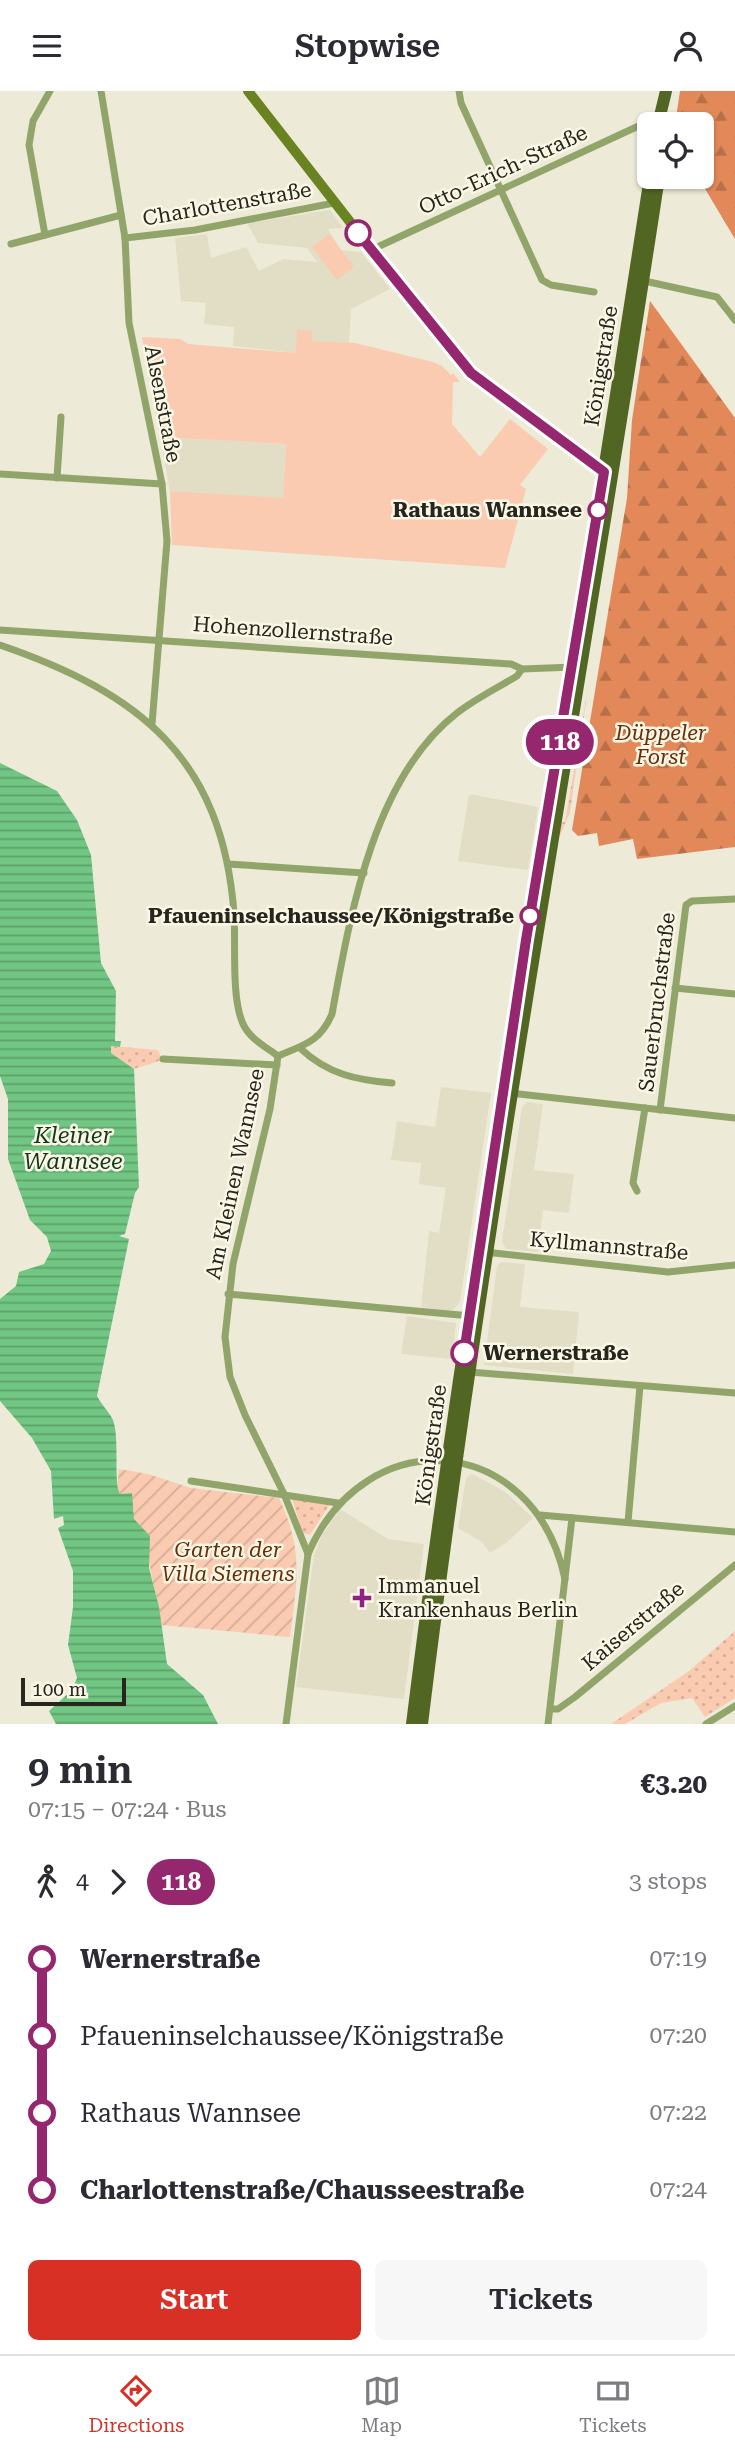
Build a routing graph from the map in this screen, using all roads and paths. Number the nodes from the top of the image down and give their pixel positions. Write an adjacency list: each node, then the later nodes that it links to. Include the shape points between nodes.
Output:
1 (50, 91): 14 (street, via 33,121 29,145)
2 (101, 91): 13 (street, Alsenstraße)
3 (248, 91): 12 (street)
4 (459, 91): 9 (street)
5 (668, 91): 6 (main road); 7 (main road)
6 (662, 112)
7 (667, 112)
8 (637, 127): 9 (street, Otto-Erich-Straße)
9 (502, 189): 17 (street, Otto-Erich-Straße); 19 (street, via 542,280)
10 (649, 189): 18 (main road, Königstraße)
11 (657, 189): 18 (main road, Königstraße)
12 (334, 203): 15 (street, Charlottenstraße); 17 (street)
13 (121, 215): 14 (street); 15 (street, Alsenstraße)
14 (45, 235): 16 (street)
15 (125, 238): 25 (street, Alsenstraße, via 129,323)
16 (12, 244)
17 (371, 250): 22 (street, via 471,373)
18 (638, 280): 20 (street, via 717,297); 22 (main road, Königstraße)
19 (594, 292)
20 (735, 320)
21 (61, 417): 24 (street)
22 (608, 473): 29 (main road, Königstraße)
23 (0, 474): 24 (street)
24 (57, 478): 25 (street)
25 (162, 484): 27 (street, Alsenstraße, via 167,546)
26 (0, 631): 27 (street, Hohenzollernstraße)
27 (159, 640): 30 (street, Hohenzollernstraße, via 511,663); 31 (street, Alsenstraße)
28 (0, 645): 31 (street, Am Kleinen Wannsee, via 88,682)
29 (578, 667): 30 (street, Hohenzollernstraße); 41 (main road, Königstraße)
30 (522, 669): 33 (street, via 457,713 430,739 392,800)
31 (152, 724): 32 (street, Am Kleinen Wannsee, via 175,747 208,799)
32 (228, 863): 33 (street); 39 (street, Am Kleinen Wannsee, via 239,1009 252,1036)
33 (364, 873): 37 (street, via 332,1014 319,1037)
34 (735, 899): 35 (street, Sauerbruchstraße, via 686,905)
35 (675, 988): 36 (street); 43 (street, Sauerbruchstraße)
36 (735, 994)
37 (301, 1049): 39 (street); 40 (street, via 331,1071)
38 (163, 1059): 39 (street)
39 (277, 1061): 48 (street, Am Kleinen Wannsee)
40 (392, 1083)
41 (507, 1093): 42 (street); 46 (main road, Königstraße)
42 (645, 1108): 43 (street); 45 (street, via 633,1183)
43 (660, 1110): 44 (street)
44 (735, 1118)
45 (637, 1191)
46 (484, 1252): 47 (street, Kyllmannstraße, via 668,1272); 49 (main road, Königstraße)
47 (735, 1265)
48 (228, 1294): 49 (street); 55 (street, Am Kleinen Wannsee, via 225,1337 230,1377)
49 (474, 1316): 50 (main road, Königstraße)
50 (466, 1372): 51 (street); 53 (main road, Königstraße)
51 (640, 1386): 52 (street); 59 (street)
52 (735, 1393)
53 (453, 1463): 56 (street, via 389,1470); 57 (street, via 496,1476 516,1489); 67 (main road, Königstraße); 68 (main road, Königstraße)
54 (191, 1482): 55 (street)
55 (284, 1494): 56 (street); 61 (street, Am Kleinen Wannsee)
56 (338, 1503): 61 (street)
57 (540, 1515): 58 (street); 63 (street, via 557,1547)
58 (572, 1517): 59 (street); 63 (street)
59 (628, 1522): 60 (street)
60 (735, 1532)
61 (308, 1555): 66 (street, Am Kleinen Wannsee)
62 (735, 1565): 65 (street, Kaiserstraße, via 575,1697)
63 (565, 1579): 65 (street)
64 (735, 1706): 70 (street)
65 (551, 1709): 69 (street)
66 (286, 1724)
67 (412, 1724)
68 (422, 1724)
69 (548, 1724)
70 (706, 1724)

